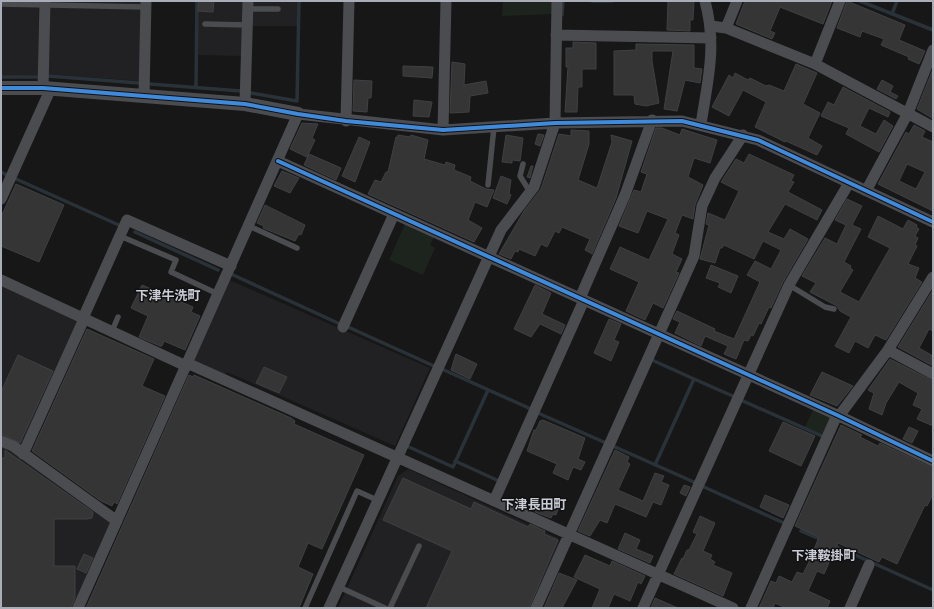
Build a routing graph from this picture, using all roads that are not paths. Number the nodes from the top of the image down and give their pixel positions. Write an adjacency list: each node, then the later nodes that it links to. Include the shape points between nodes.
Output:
1 (349, 1): 27 (street)
2 (446, 1): 32 (street)
3 (557, 1): 16 (street)
4 (705, 1): 14 (street)
5 (737, 1): 15 (street)
6 (840, 1): 19 (street)
7 (45, 3): 8 (lane); 9 (lane); 21 (street)
8 (1, 4)
9 (146, 4): 22 (street)
10 (248, 5): 11 (lane); 13 (street)
11 (278, 9)
12 (205, 24): 13 (lane)
13 (247, 25): 23 (street)
14 (711, 26): 15 (street); 17 (street)
15 (726, 28): 19 (street)
16 (556, 35): 17 (street); 28 (street)
17 (711, 38): 29 (street, via 712,57)
18 (933, 50): 24 (street)
19 (815, 64): 24 (street)
20 (1, 88): 21 (street)
21 (47, 88): 22 (street); 40 (street)
22 (144, 95): 23 (street)
23 (245, 104): 25 (street)
24 (908, 113): 30 (street); 38 (street)
25 (298, 114): 27 (street); 34 (street)
26 (652, 120): 28 (street); 29 (street); 52 (street, via 625,195)
27 (346, 121): 32 (street)
28 (554, 123): 31 (street); 39 (street, via 545,158)
29 (701, 124): 33 (street)
30 (933, 127)
31 (494, 128): 32 (street); 37 (lane)
32 (443, 130)
33 (743, 135): 36 (street); 58 (street, via 715,178 702,206 694,256)
34 (278, 161): 41 (street); 43 (street)
35 (523, 164): 39 (lane, via 520,176)
36 (849, 183): 38 (street); 50 (street)
37 (488, 185)
38 (866, 191): 42 (street)
39 (530, 192): 46 (street, via 501,230)
40 (1, 199)
41 (394, 214): 46 (street); 56 (street)
42 (933, 222)
43 (249, 226): 45 (lane); 47 (street)
44 (120, 236): 47 (street, via 128,220); 51 (lane, via 176,260 171,272); 54 (street)
45 (297, 248)
46 (488, 257): 52 (street); 66 (street)
47 (231, 266): 51 (street)
48 (933, 277): 59 (street)
49 (1, 280): 54 (street)
50 (789, 285): 53 (lane, via 825,307); 62 (street)
51 (218, 294): 60 (street)
52 (582, 299): 58 (street); 69 (street)
53 (834, 309)
54 (84, 318): 57 (street); 65 (street)
55 (118, 318): 57 (lane)
56 (343, 327)
57 (112, 331): 60 (street)
58 (658, 334): 62 (street); 71 (street)
59 (888, 350): 61 (street); 63 (street)
60 (187, 364): 66 (street); 70 (street)
61 (933, 374)
62 (749, 375): 63 (street); 74 (street)
63 (838, 416): 67 (street); 84 (street)
64 (1, 441): 65 (street)
65 (23, 454): 70 (street)
66 (396, 457): 68 (street); 69 (street)
67 (932, 458)
68 (378, 500): 75 (street); 77 (lane, via 357,491)
69 (494, 501): 71 (street)
70 (117, 521): 76 (street)
71 (569, 535): 74 (street); 81 (street)
72 (419, 546): 80 (lane)
73 (869, 565): 85 (street)
74 (658, 575): 82 (street); 83 (street)
75 (339, 587): 78 (street); 79 (lane)
76 (78, 608)
77 (305, 608)
78 (329, 608)
79 (385, 608)
80 (390, 608)
81 (536, 608)
82 (643, 608)
83 (733, 608)
84 (751, 608)
85 (850, 608)

